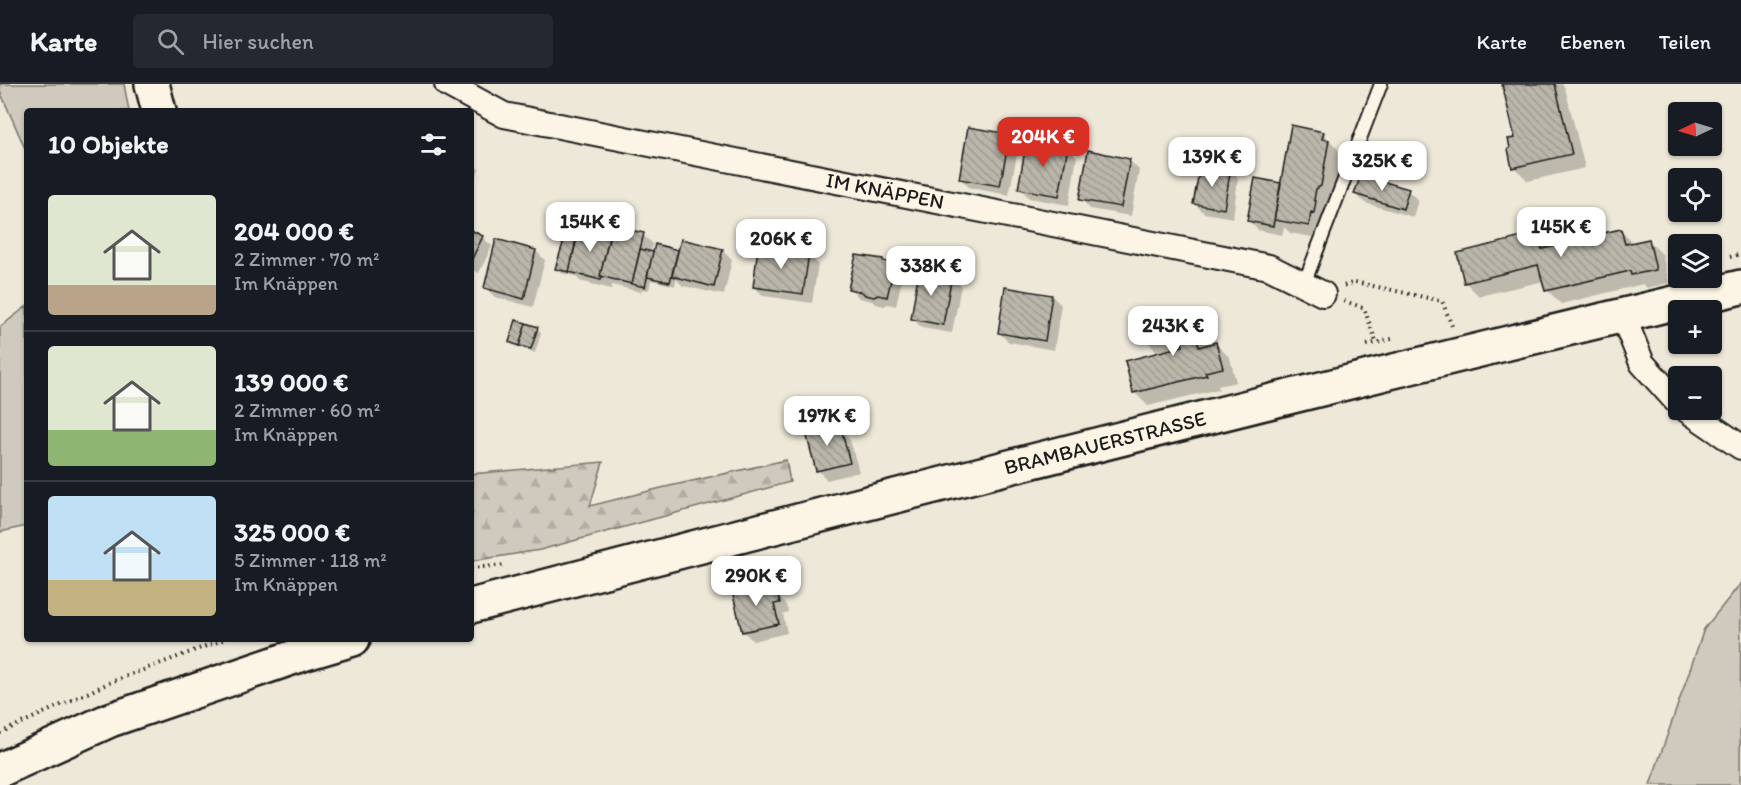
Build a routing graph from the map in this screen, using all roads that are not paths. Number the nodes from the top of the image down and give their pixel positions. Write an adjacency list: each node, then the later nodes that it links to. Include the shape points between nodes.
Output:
1 (152, 84): 4 (main road)
2 (447, 84): 6 (street, IM KNÄPPEN, via 504,115 1269,267)
3 (1381, 84): 6 (lane)
4 (158, 108)
5 (1741, 287): 7 (main road, BRAMBAUERSTRASSE)
6 (1314, 289)
7 (1622, 314): 8 (street, via 1642,363); 11 (main road, BRAMBAUERSTRASSE, via 805,518)
8 (1668, 392)
9 (1702, 420): 10 (street)
10 (1741, 447)
11 (474, 605)
12 (323, 642): 13 (main road)
13 (303, 644): 14 (main road, via 110,720)
14 (0, 770)

